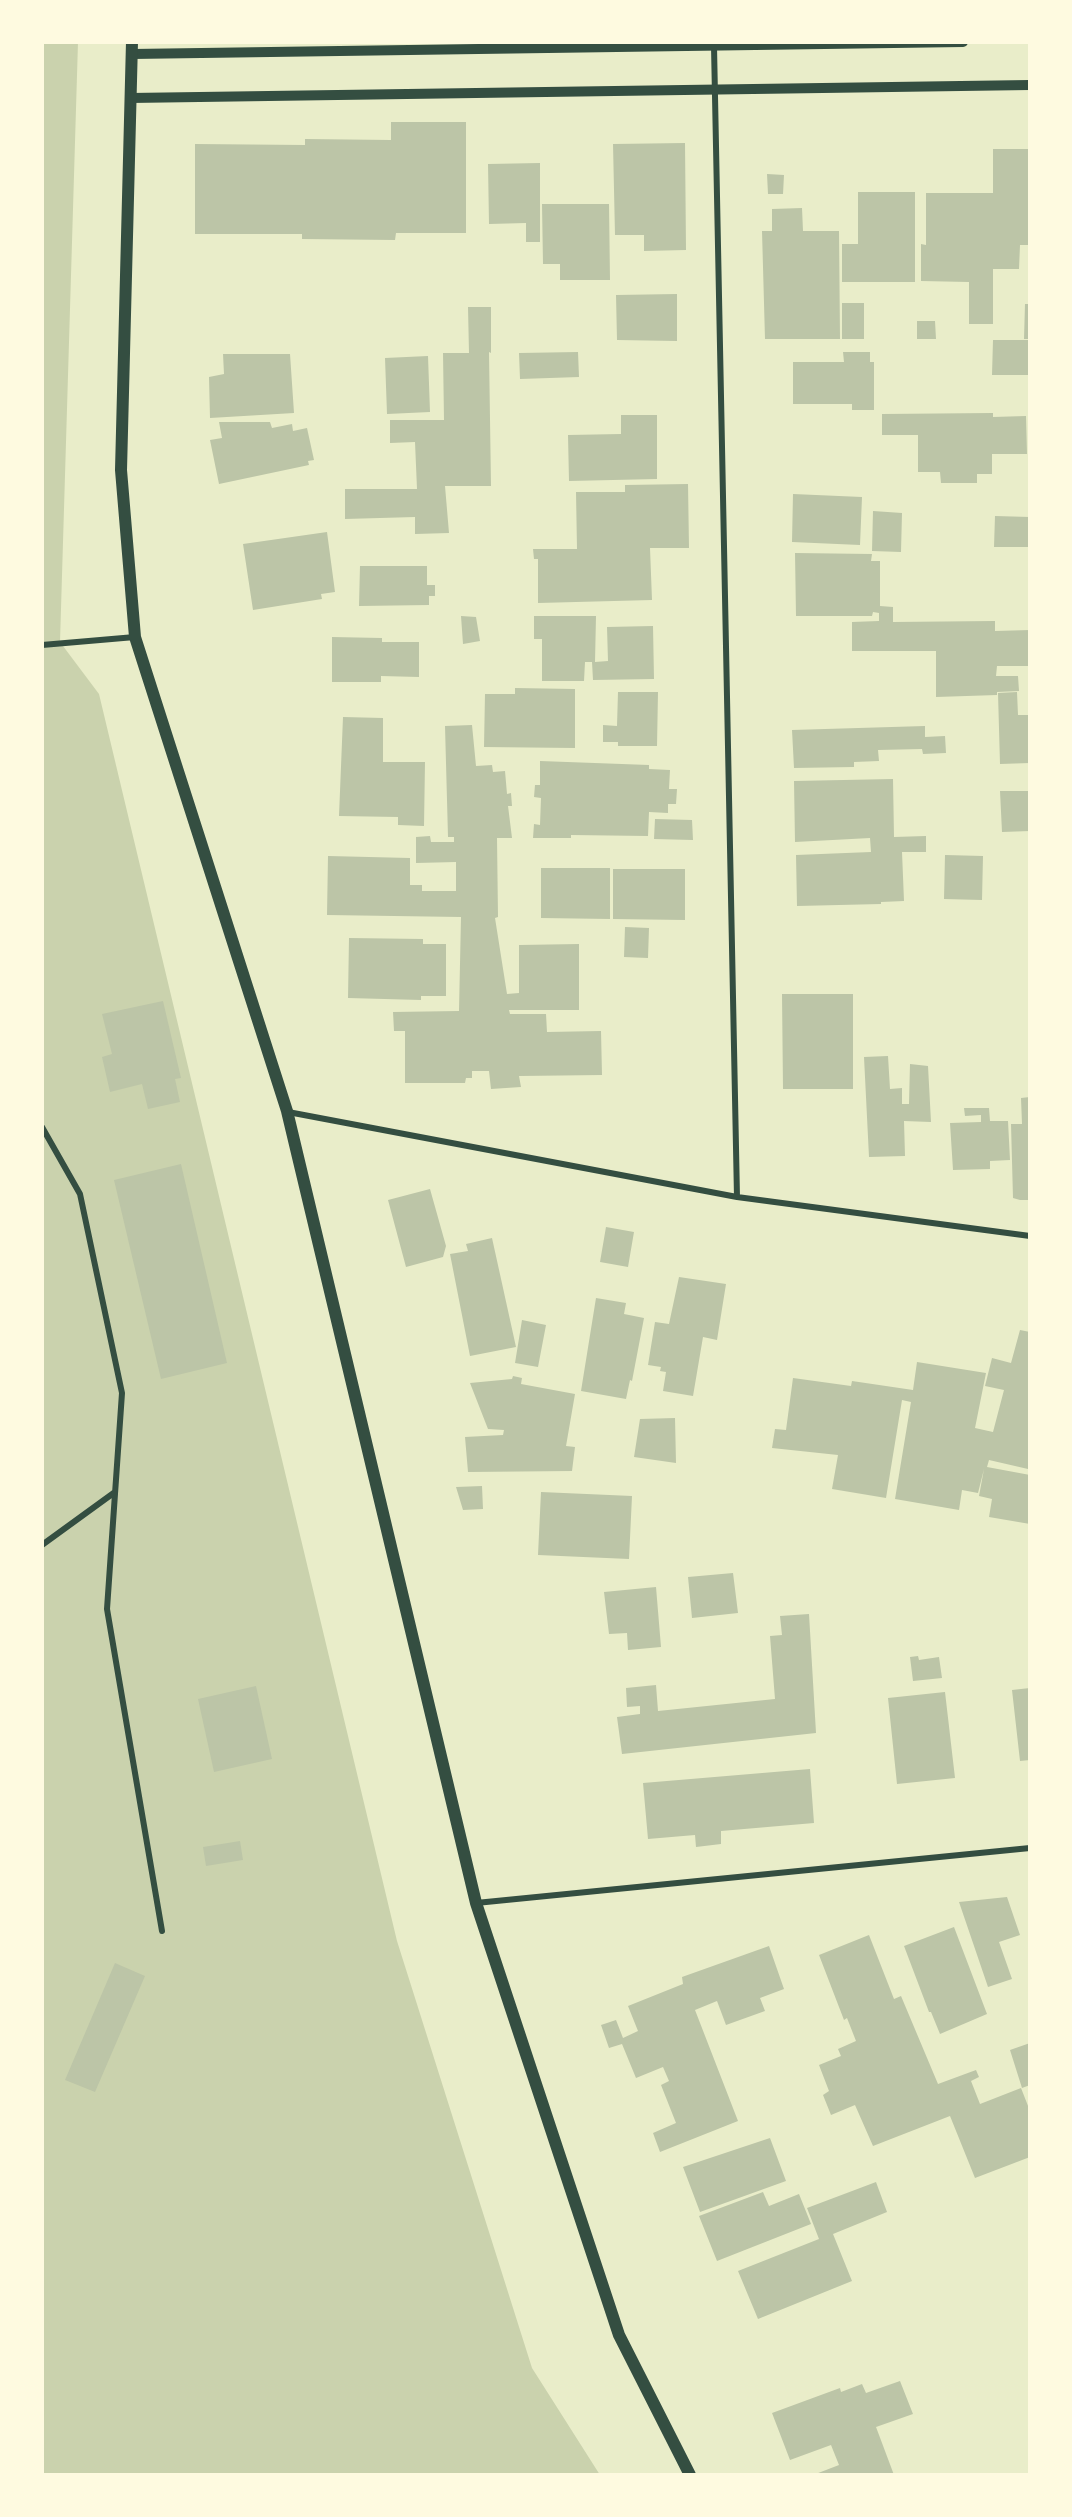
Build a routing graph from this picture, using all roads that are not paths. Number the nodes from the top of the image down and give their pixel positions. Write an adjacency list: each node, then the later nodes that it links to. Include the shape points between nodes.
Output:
1 (963, 42): 2 (street)
2 (714, 46): 3 (street); 5 (street)
3 (132, 48): 6 (main road)
4 (1030, 85): 5 (street)
5 (715, 90): 6 (street); 11 (street)
6 (130, 98): 7 (main road, via 121,470)
7 (135, 637): 8 (street); 9 (main road)
8 (42, 645)
9 (287, 1111): 11 (street); 16 (main road)
10 (42, 1127): 13 (street, via 80,1194 122,1394)
11 (737, 1197): 12 (street)
12 (1030, 1236)
13 (115, 1492): 14 (street); 17 (street, via 107,1609)
14 (42, 1545)
15 (1030, 1848): 16 (street)
16 (476, 1903): 18 (main road, via 619,2335)
17 (162, 1931)
18 (690, 2475)

